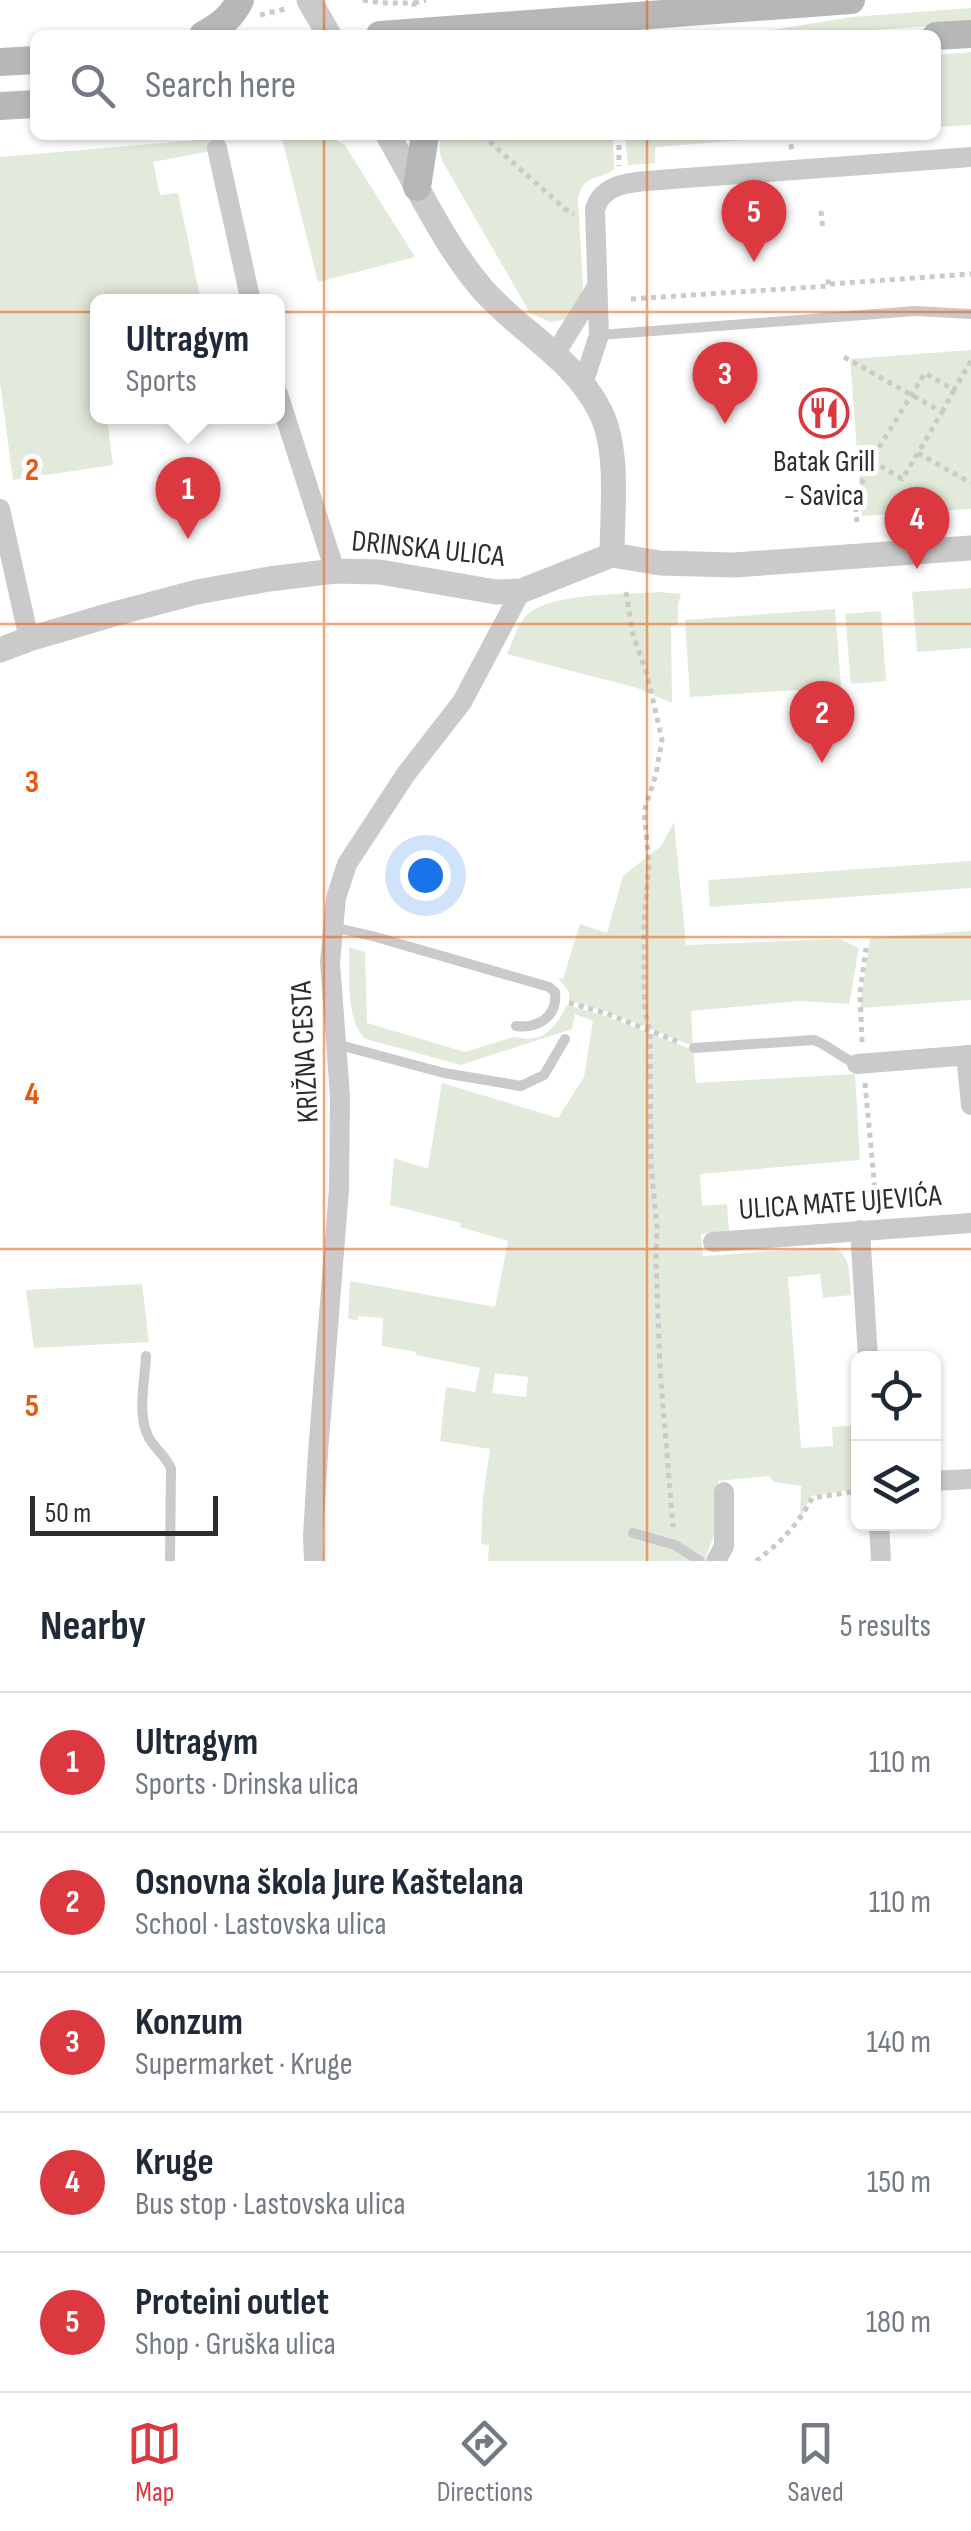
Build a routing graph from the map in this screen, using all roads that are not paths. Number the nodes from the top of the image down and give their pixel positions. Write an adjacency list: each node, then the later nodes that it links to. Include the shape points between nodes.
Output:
1 (240, 0): 5 (main road)
2 (309, 0): 6 (street)
3 (852, 0): 4 (main road)
4 (774, 3): 7 (main road)
5 (212, 30)
6 (326, 30)
7 (442, 30)
8 (971, 34): 9 (main road)
9 (941, 36)
10 (30, 60): 11 (main road)
11 (0, 62)
12 (30, 104): 13 (main road)
13 (0, 106)
14 (391, 140): 18 (street)
15 (424, 140): 18 (main road)
16 (217, 148): 20 (street)
17 (971, 157): 19 (street, via 606,189 594,222)
18 (417, 187): 23 (street, via 484,290)
19 (597, 287): 22 (street); 23 (street)
20 (249, 294)
21 (971, 314): 22 (lane, via 916,311)
22 (598, 335): 24 (street)
23 (555, 354): 24 (street)
24 (583, 384): 28 (street, via 601,412 612,456)
25 (285, 416): 29 (street)
26 (0, 509): 31 (street)
27 (971, 548): 28 (street, via 734,565 660,564)
28 (612, 555): 30 (street, DRINSKA ULICA)
29 (335, 572): 30 (street, DRINSKA ULICA); 31 (street, DRINSKA ULICA, via 197,592)
30 (521, 592): 33 (street, KRIŽNA CESTA, via 462,702 347,864)
31 (29, 639): 32 (street, DRINSKA ULICA)
32 (0, 650)
33 (332, 926): 34 (lane, via 555,992 545,1020); 36 (street, KRIŽNA CESTA)
34 (516, 1026)
35 (564, 1039): 36 (lane, via 544,1075 521,1086)
36 (335, 1044): 52 (street, KRIŽNA CESTA, via 340,1189)
37 (694, 1048): 39 (lane, via 814,1040)
38 (969, 1055): 39 (street); 40 (street)
39 (860, 1064)
40 (971, 1105)
41 (971, 1223): 42 (street, ULICA MATE UJEVIĆA)
42 (869, 1230): 43 (street, ULICA MATE UJEVIĆA); 44 (street)
43 (713, 1242)
44 (868, 1351)
45 (146, 1356): 51 (lane, via 145,1426 171,1469)
46 (971, 1479): 47 (street)
47 (941, 1481)
48 (724, 1492): 54 (street, via 724,1546)
49 (879, 1531): 55 (street)
50 (632, 1533): 53 (lane, via 675,1545)
51 (170, 1561)
52 (314, 1561)
53 (700, 1561)
54 (716, 1561)
55 (881, 1561)

